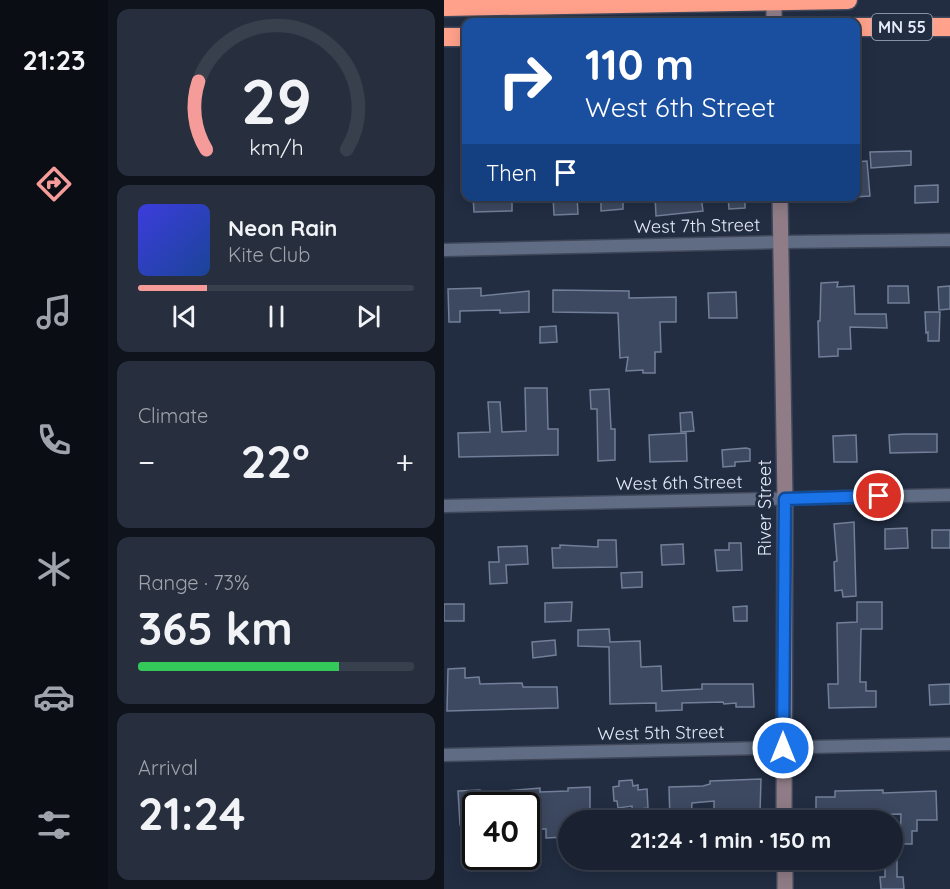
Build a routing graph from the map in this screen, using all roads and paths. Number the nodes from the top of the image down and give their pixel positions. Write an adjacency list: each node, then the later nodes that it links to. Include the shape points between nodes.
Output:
1 (848, 0): 2 (highway)
2 (774, 1): 3 (highway); 4 (street)
3 (444, 7)
4 (774, 18)
5 (860, 27): 6 (highway, MN 55)
6 (950, 27)
7 (444, 37): 8 (highway)
8 (462, 37)
9 (780, 201): 11 (street, River Street)
10 (950, 240): 11 (street, West 7th Street)
11 (782, 242): 12 (street, West 7th Street); 14 (street, River Street)
12 (444, 250)
13 (950, 495): 14 (street, West 6th Street)
14 (785, 499): 15 (street, West 6th Street); 17 (street, River Street)
15 (444, 506)
16 (950, 744): 17 (street, West 5th Street)
17 (783, 748): 18 (street, West 5th Street); 19 (street, River Street)
18 (444, 756)
19 (784, 810)
20 (785, 870): 21 (street)
21 (785, 889)

